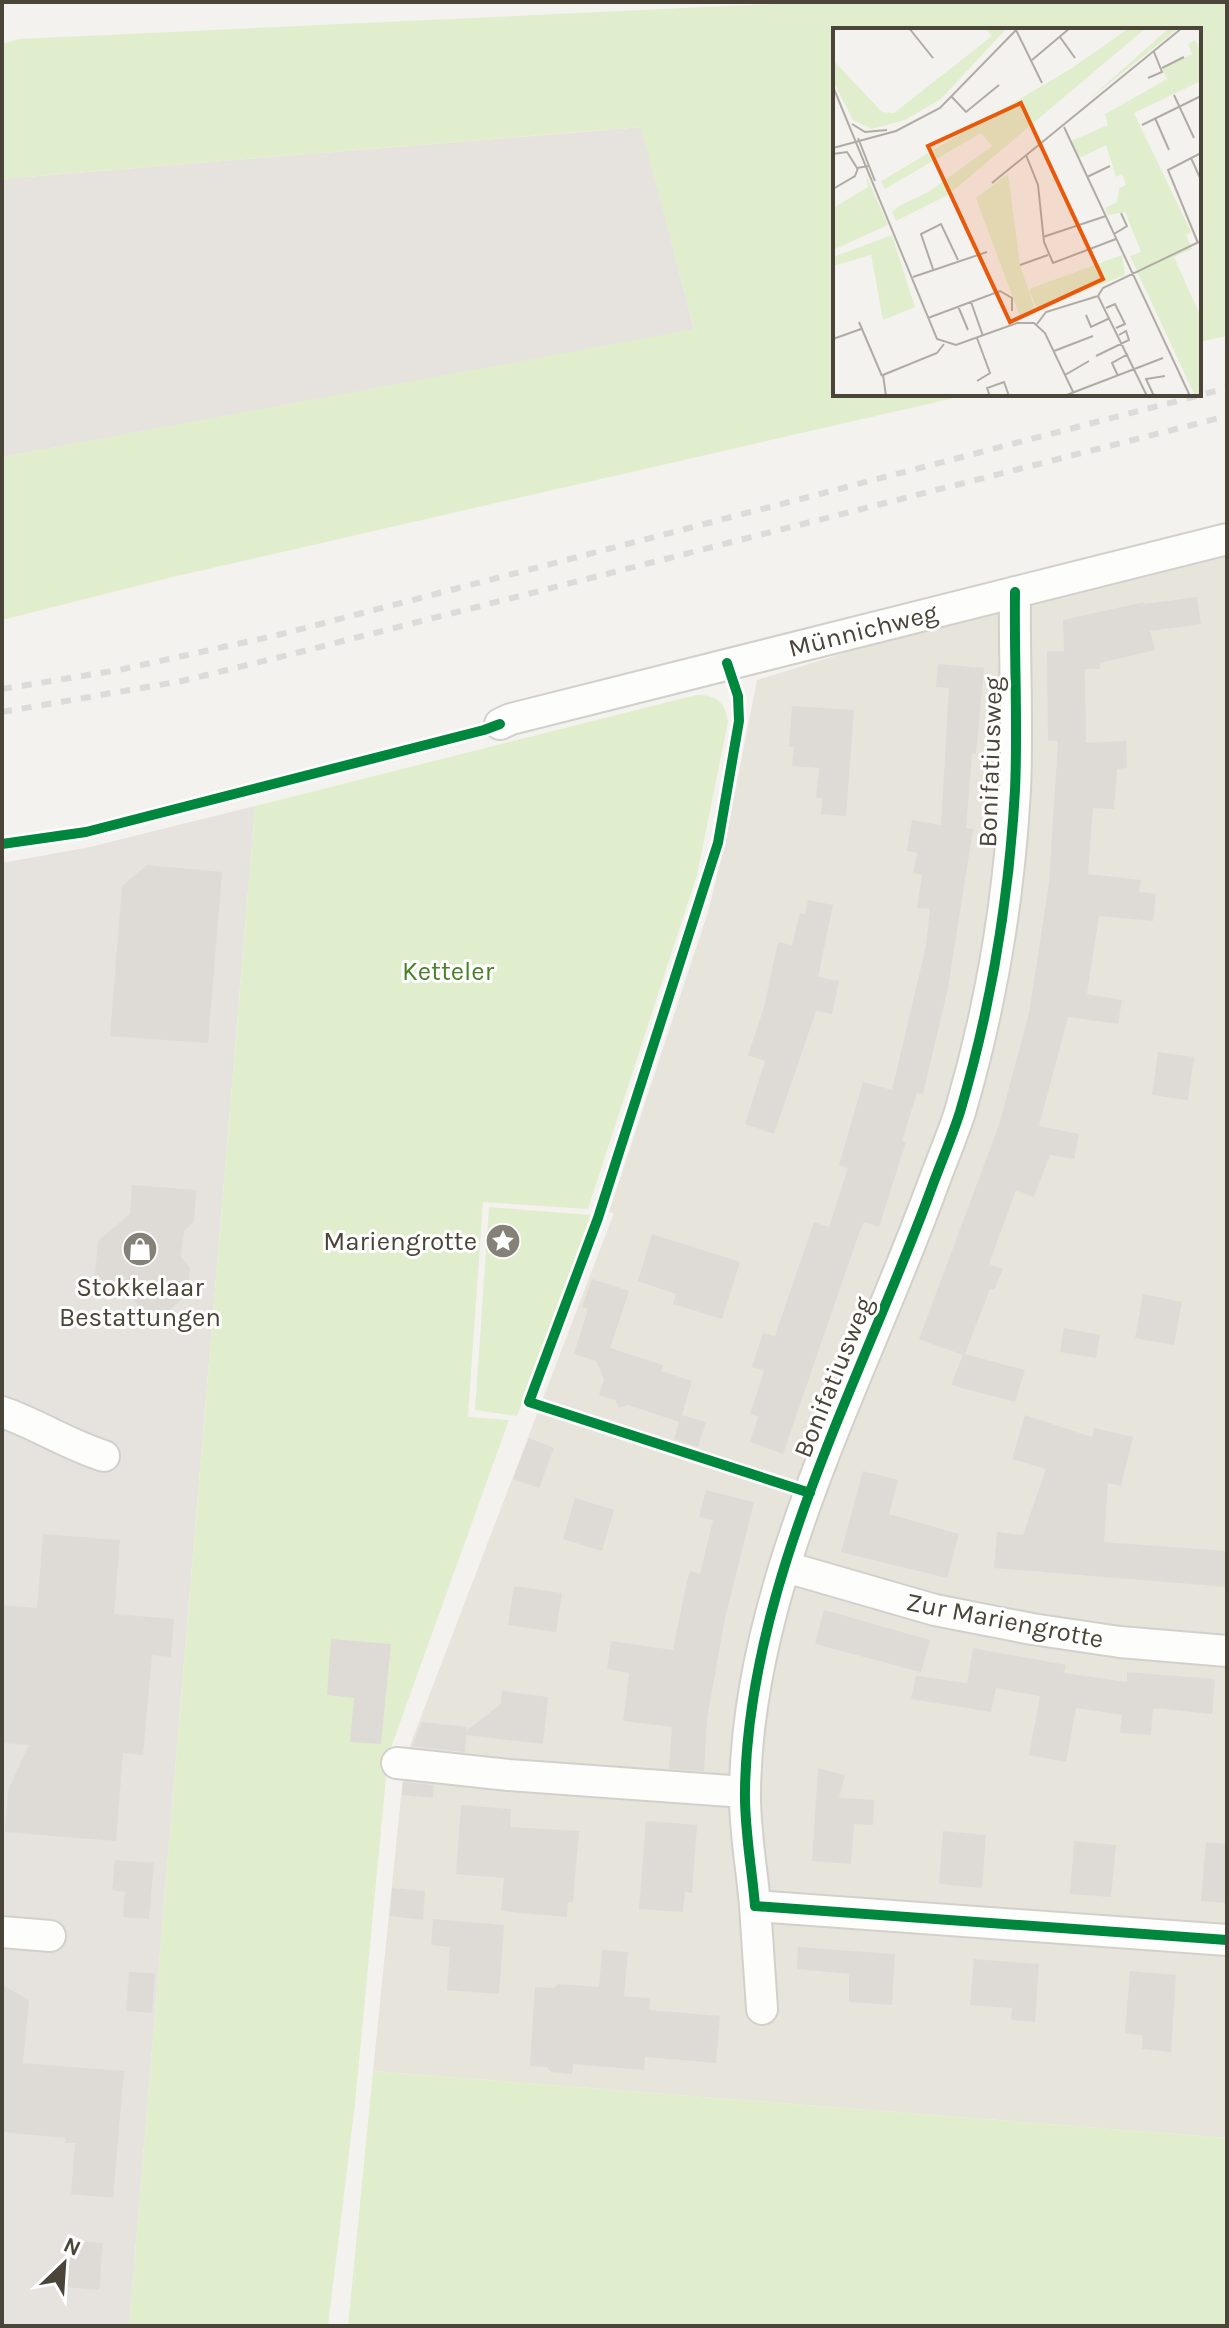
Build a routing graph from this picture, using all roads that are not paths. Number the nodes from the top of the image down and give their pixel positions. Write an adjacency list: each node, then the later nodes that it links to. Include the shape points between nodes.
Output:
1 (1227, 539): 2 (street, Münnichweg)
2 (1015, 592): 3 (street, Münnichweg); 6 (street, Bonifatiusweg, via 1017,728 1011,845 977,1046 954,1129 810,1493)
3 (500, 724)
4 (2, 1412): 5 (street)
5 (104, 1456)
6 (786, 1567): 7 (street, Zur Mariengrotte, via 935,1610 1032,1629); 9 (street, Bonifatiusweg, via 757,1675)
7 (1227, 1651)
8 (397, 1763): 9 (street)
9 (744, 1792): 10 (street, Bonifatiusweg)
10 (755, 1906): 13 (street); 14 (street, Bonifatiusweg)
11 (2, 1932): 12 (street)
12 (50, 1936)
13 (1227, 1940)
14 (762, 2009)

